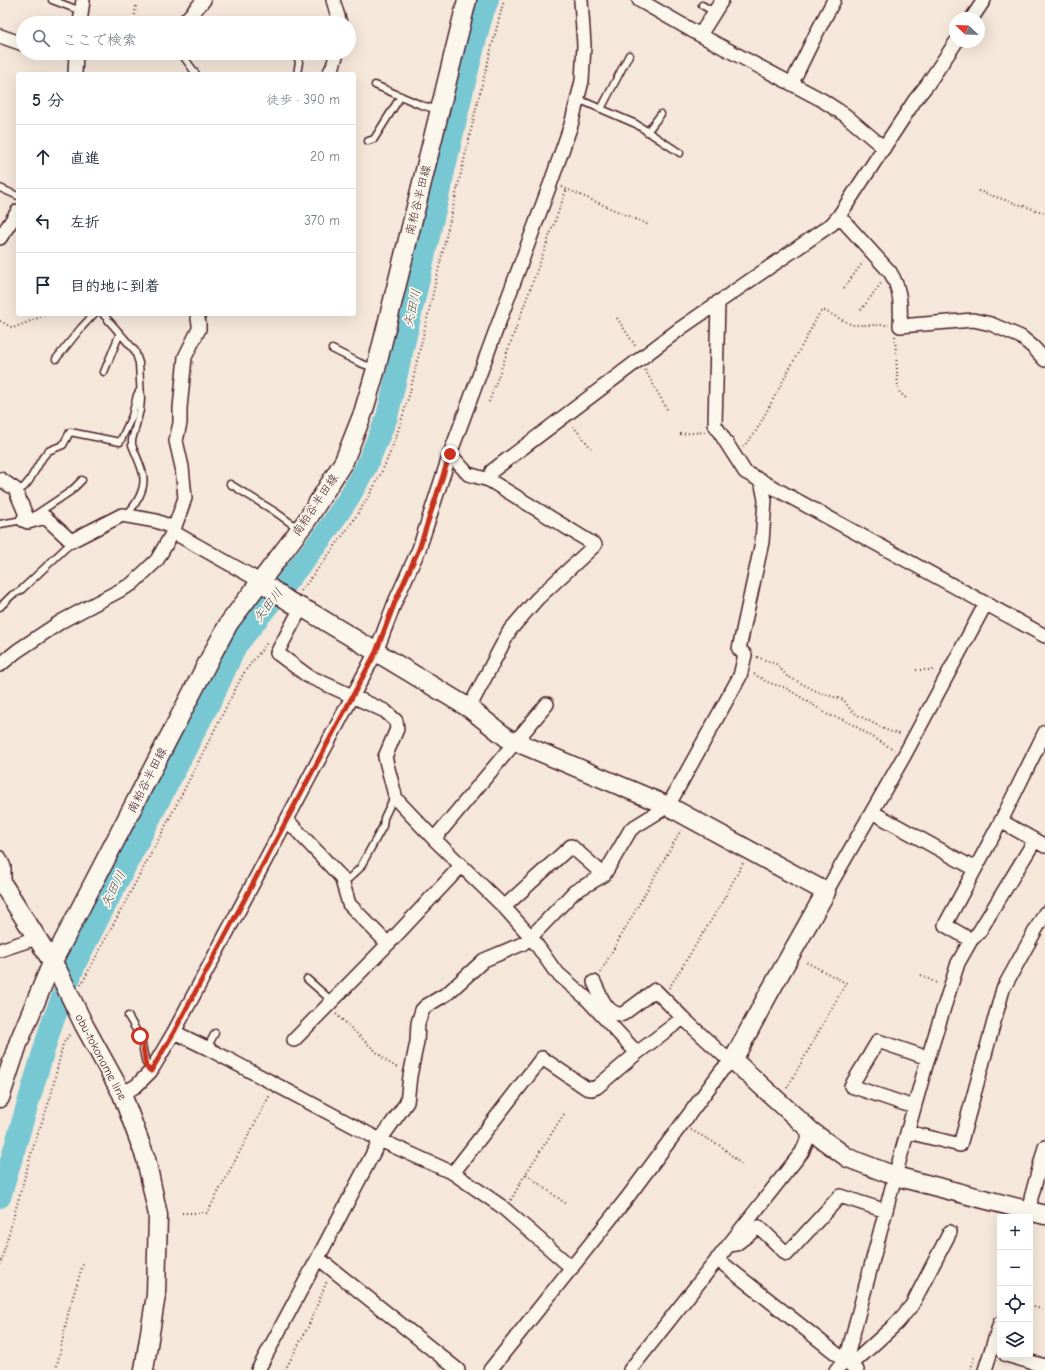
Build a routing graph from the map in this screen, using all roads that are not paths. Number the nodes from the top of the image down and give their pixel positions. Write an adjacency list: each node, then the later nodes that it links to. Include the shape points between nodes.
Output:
1 (52, 0): 11 (lane)
2 (204, 0): 14 (street)
3 (333, 0): 15 (street)
4 (467, 0): 34 (main road, 南粕谷半田線)
5 (581, 0): 32 (street, via 584,45 582,81)
6 (639, 0): 16 (street)
7 (722, 0): 12 (street)
8 (834, 0): 29 (street)
9 (984, 0): 13 (street)
10 (702, 5): 12 (lane)
11 (81, 11)
12 (714, 12): 16 (street)
13 (976, 12)
14 (189, 16)
15 (338, 16)
16 (700, 35): 29 (street)
17 (0, 36): 18 (street)
18 (16, 42)
19 (952, 48): 38 (street)
20 (629, 55): 33 (lane)
21 (76, 60): 25 (street)
22 (186, 60): 26 (lane)
23 (298, 60): 27 (lane)
24 (335, 60): 28 (street)
25 (75, 72)
26 (195, 72)
27 (297, 72)
28 (330, 72)
29 (792, 83): 38 (street, via 845,115)
30 (375, 85): 31 (lane)
31 (401, 96): 34 (lane); 37 (lane, via 374,138)
32 (577, 100): 33 (lane); 56 (street, via 551,182)
33 (601, 109): 36 (lane, via 636,124)
34 (440, 111): 53 (main road, 南粕谷半田線)
35 (661, 114): 36 (lane)
36 (647, 132): 39 (lane)
37 (368, 141)
38 (884, 148): 43 (street)
39 (680, 153)
40 (0, 188): 41 (lane)
41 (16, 195)
42 (16, 214): 44 (street)
43 (839, 216): 45 (street, via 832,224); 52 (street, via 896,281 901,305 897,325 972,320 991,324 1021,337)
44 (0, 238)
45 (718, 302): 59 (street, via 492,471); 60 (street, via 715,425 745,472)
46 (92, 316): 51 (lane)
47 (105, 316): 49 (lane)
48 (197, 316): 66 (street, via 199,329 185,358 180,423 176,440 185,498)
49 (120, 333): 54 (lane); 55 (lane, via 135,351 141,374)
50 (332, 349): 53 (lane)
51 (56, 359)
52 (1045, 360)
53 (376, 369): 67 (main road, 南粕谷半田線, via 363,413 344,461)
54 (104, 372)
55 (140, 390): 62 (lane, via 120,442 70,432 64,445 48,451 29,481); 63 (lane, via 140,410 132,445 143,474 143,483 135,505)
56 (450, 454): 59 (street, via 468,474); 74 (street, via 419,549)
57 (0, 479): 62 (street)
58 (82, 480): 64 (lane, via 71,491 40,512)
59 (489, 480): 78 (street, via 595,545 537,599 510,630)
60 (761, 480): 70 (street); 82 (street, via 765,500 762,542 739,649 745,655 740,676)
61 (230, 484): 67 (lane)
62 (15, 491): 64 (street)
63 (126, 515): 66 (street, via 156,521); 68 (street)
64 (24, 517): 65 (lane); 68 (street, via 28,522 45,517)
65 (0, 524)
66 (173, 530): 69 (street); 75 (street, via 157,560 132,584 62,621)
67 (300, 530): 69 (main road, 南粕谷半田線)
68 (71, 541): 72 (lane)
69 (261, 583): 71 (main road); 102 (main road, 南粕谷半田線, via 229,623 219,641)
70 (986, 603): 73 (street); 83 (street)
71 (296, 605): 74 (main road); 76 (street, via 277,653 308,676)
72 (0, 607)
73 (1045, 636)
74 (376, 652): 76 (street); 78 (main road)
75 (0, 665)
76 (353, 697): 81 (street, via 385,711 396,721 397,729 385,757); 84 (street)
77 (547, 704): 80 (street)
78 (469, 708): 80 (main road, via 507,738)
79 (1045, 732): 85 (street)
80 (517, 742): 82 (main road); 86 (street)
81 (396, 799): 86 (street); 93 (lane, via 392,801 383,826 360,868)
82 (668, 806): 91 (street, via 631,829); 94 (main road)
83 (872, 812): 90 (street); 94 (street)
84 (287, 820): 93 (street, via 341,877); 108 (street)
85 (1001, 821): 87 (street); 90 (street)
86 (434, 839): 89 (street)
87 (1040, 843): 99 (street)
88 (0, 858): 92 (street, via 4,867)
89 (461, 866): 95 (street); 100 (street)
90 (975, 869): 99 (street, via 945,925)
91 (604, 875): 95 (street, via 571,846); 97 (street, via 574,892)
92 (2, 882): 98 (main road, obu-tokoname line)
93 (343, 884): 100 (street, via 349,904)
94 (826, 892): 114 (main road)
95 (504, 907): 97 (street)
96 (1045, 913): 120 (street, via 1003,989 960,1145)
97 (531, 937): 112 (street, via 555,971 586,998); 121 (street, via 522,944 484,960 448,993 422,1010 407,1102)
98 (36, 938): 101 (street); 102 (main road, obu-tokoname line)
99 (971, 940): 113 (street, via 958,963)
100 (388, 944): 105 (street)
101 (0, 950)
102 (55, 967): 116 (main road, obu-tokoname line); 117 (main road, 南粕谷半田線, via 19,1041)
103 (307, 979): 105 (lane)
104 (594, 982): 107 (street, via 603,1001 617,1015 623,1014 655,990)
105 (330, 1004): 110 (street)
106 (128, 1016): 115 (lane, via 140,1036 146,1067)
107 (683, 1018): 112 (street); 114 (street)
108 (174, 1032): 111 (street); 115 (street)
109 (215, 1033): 111 (lane)
110 (294, 1040)
111 (207, 1048): 121 (street)
112 (637, 1052): 123 (street, via 597,1087 592,1088 586,1088 542,1058)
113 (928, 1058): 118 (street); 118 (street, via 878,1041 851,1086)
114 (733, 1060): 119 (main road); 131 (street, via 722,1070)
115 (151, 1071): 116 (street, via 136,1086)
116 (122, 1094): 137 (main road, obu-tokoname line, via 146,1159 158,1215 156,1295)
117 (0, 1098)
118 (914, 1108): 120 (street)
119 (811, 1131): 124 (main road, via 848,1158); 128 (street, via 802,1152)
120 (908, 1132): 124 (street)
121 (380, 1140): 123 (street); 129 (street)
122 (1045, 1147): 126 (street, via 1031,1198)
123 (453, 1173): 131 (street, via 505,1210)
124 (895, 1176): 125 (street); 126 (main road)
125 (886, 1211): 128 (street, via 840,1196 787,1254 759,1227 736,1244); 135 (street, via 849,1349)
126 (1034, 1214)
127 (950, 1232): 135 (street, via 912,1305 897,1323)
128 (728, 1245): 130 (street)
129 (318, 1258): 138 (street); 139 (street)
130 (717, 1259): 135 (street); 141 (street)
131 (572, 1268): 140 (street)
132 (997, 1340): 133 (street)
133 (995, 1352): 142 (street)
134 (1017, 1358): 136 (street)
135 (847, 1366)
136 (1045, 1366)
137 (144, 1370)
138 (258, 1370)
139 (458, 1370)
140 (490, 1370)
141 (630, 1370)
142 (985, 1370)

